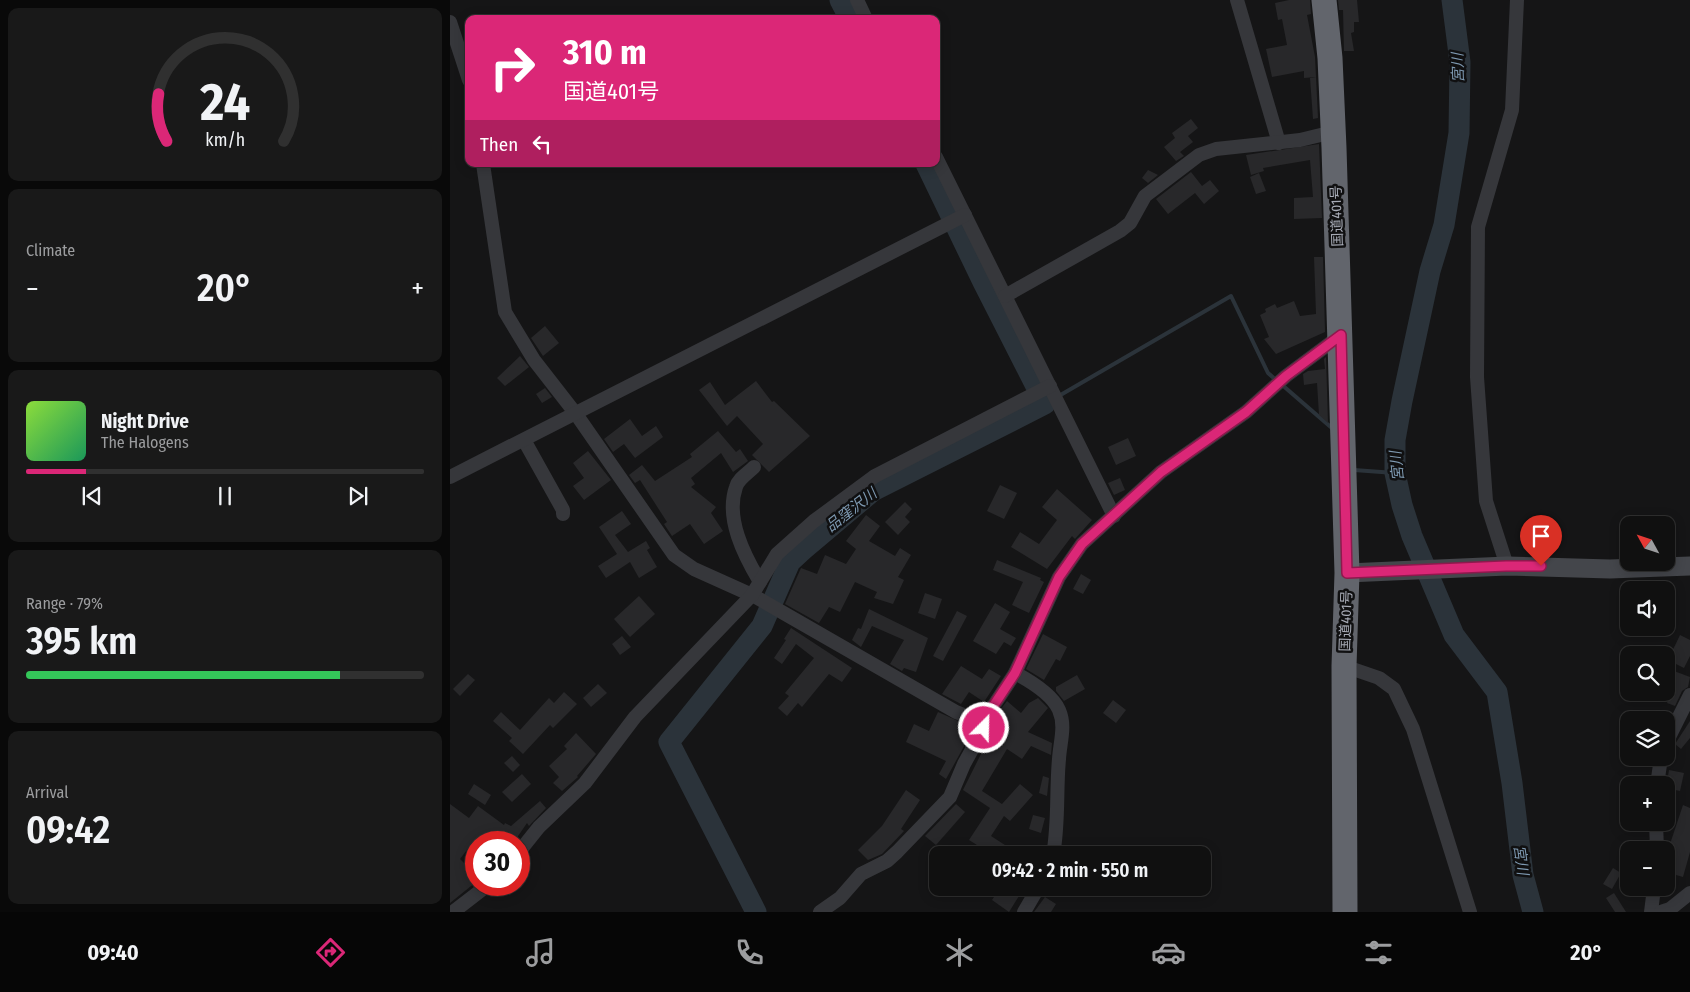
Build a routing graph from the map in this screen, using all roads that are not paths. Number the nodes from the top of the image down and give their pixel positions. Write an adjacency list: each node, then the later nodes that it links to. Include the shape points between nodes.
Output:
1 (857, 0): 5 (street)
2 (1237, 0): 9 (street)
3 (1324, 0): 8 (highway, 国道401号)
4 (1517, 0): 22 (street, via 1512,110 1478,226 1477,377 1486,500)
5 (864, 15)
6 (450, 22): 7 (street)
7 (465, 68)
8 (1333, 132): 9 (street); 14 (highway, 国道401号)
9 (1279, 143): 13 (street, via 1216,149 1199,155 1145,196 1130,223 1120,231)
10 (940, 166): 12 (street)
11 (484, 167): 16 (street, via 505,312 534,360)
12 (965, 215): 13 (street); 16 (street)
13 (1006, 296): 15 (street)
14 (1341, 335): 21 (street, via 1286,376 1246,412 1161,472); 24 (highway, 国道401号)
15 (1050, 386): 21 (street); 25 (street, via 875,476 814,521 777,554)
16 (576, 414): 17 (street); 26 (street, via 674,555 694,569)
17 (524, 440): 19 (street); 20 (street)
18 (754, 467): 25 (street, via 736,485 732,512)
19 (450, 477)
20 (563, 514)
21 (1114, 516): 28 (street, via 1082,544 1059,577)
22 (1503, 566): 23 (main road); 24 (main road)
23 (1690, 566)
24 (1355, 572): 27 (highway, 国道401号)
25 (760, 582): 26 (street)
26 (752, 595): 30 (street, via 956,712 979,721); 32 (street, via 635,717 585,782)
27 (1344, 666): 41 (highway, 国道401号); 42 (street, via 1379,678 1394,689 1413,729)
28 (1015, 673): 30 (street); 33 (street, via 1030,681 1050,699 1059,709 1064,725)
29 (1690, 695): 31 (street)
30 (982, 718): 39 (street, via 984,728 964,764 953,793 887,861 861,874 840,898)
31 (1675, 725)
32 (530, 838)
33 (1055, 846)
34 (1690, 893): 44 (street)
35 (474, 896): 38 (street)
36 (1033, 896): 40 (street)
37 (1653, 896): 43 (street)
38 (453, 912)
39 (820, 912)
40 (1024, 912)
41 (1346, 912)
42 (1470, 912)
43 (1651, 912)
44 (1661, 912)

